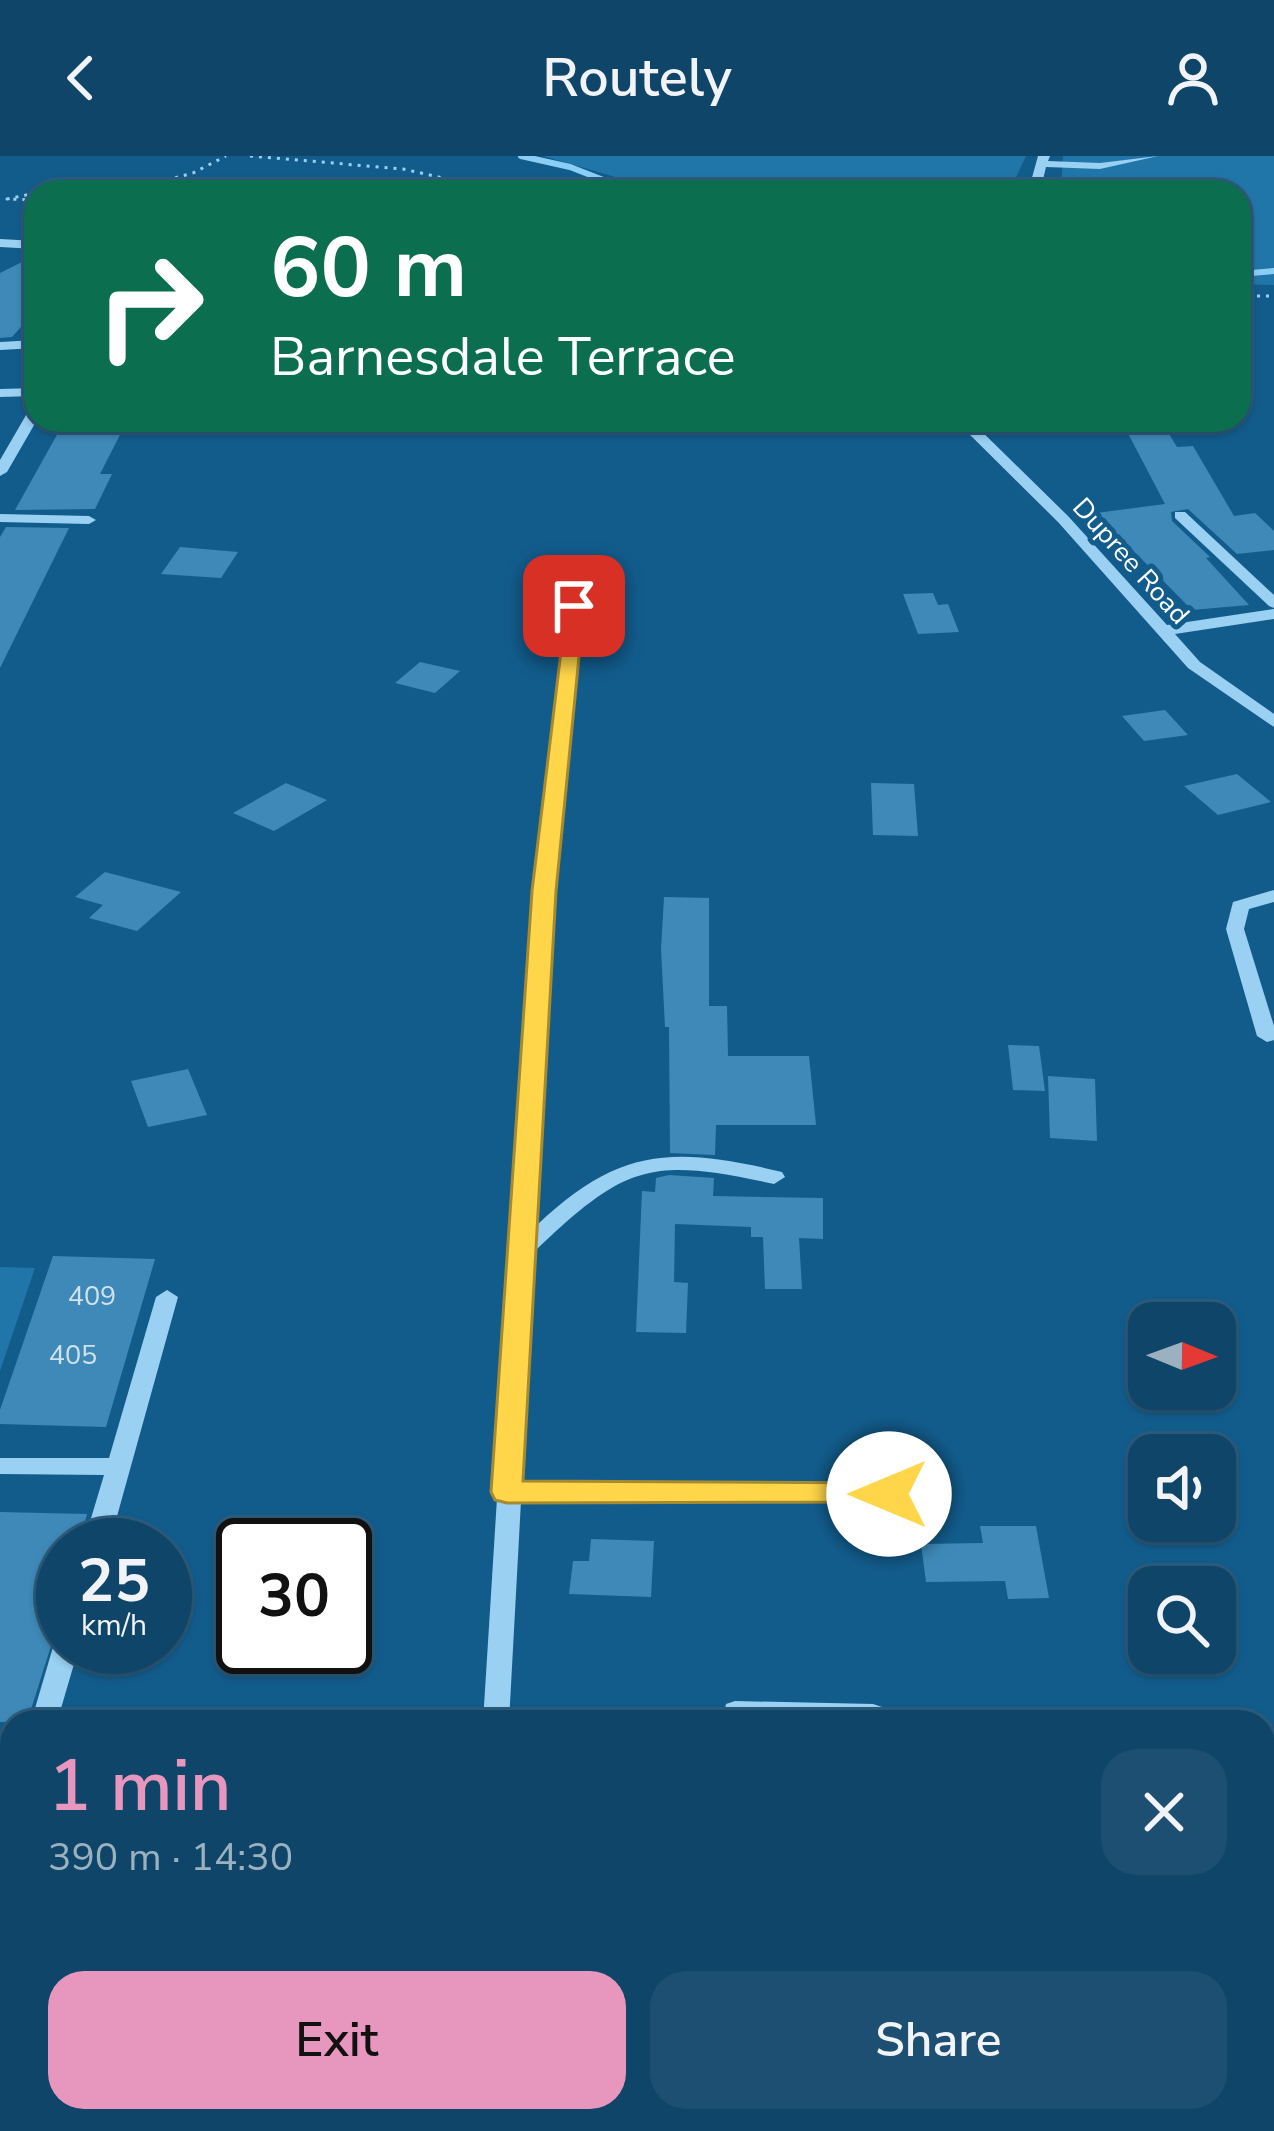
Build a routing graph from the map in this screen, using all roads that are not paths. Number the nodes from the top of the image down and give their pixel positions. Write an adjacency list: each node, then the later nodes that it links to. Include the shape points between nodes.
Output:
1 (1152, 156): 2 (street, via 1100,166)
2 (1044, 160)
3 (24, 431): 5 (street)
4 (974, 432): 12 (street, Dupree Road)
5 (0, 472)
6 (1180, 515): 9 (street)
7 (0, 518): 8 (street)
8 (89, 520)
9 (1274, 603)
10 (574, 606): 17 (street, via 545,872)
11 (1274, 614): 12 (street)
12 (1162, 631): 13 (street, Dupree Road, via 1194,665)
13 (1274, 722)
14 (1274, 896): 15 (street, via 1240,907 1235,928)
15 (1267, 1036)
16 (774, 1177): 17 (street, via 722,1165 642,1163 597,1182)
17 (521, 1252): 21 (street)
18 (167, 1297): 20 (street)
19 (0, 1466): 20 (street)
20 (118, 1467): 23 (street)
21 (507, 1492): 22 (street); 26 (street)
22 (936, 1494)
23 (104, 1518)
24 (58, 1674): 25 (street)
25 (48, 1710)
26 (497, 1710)

